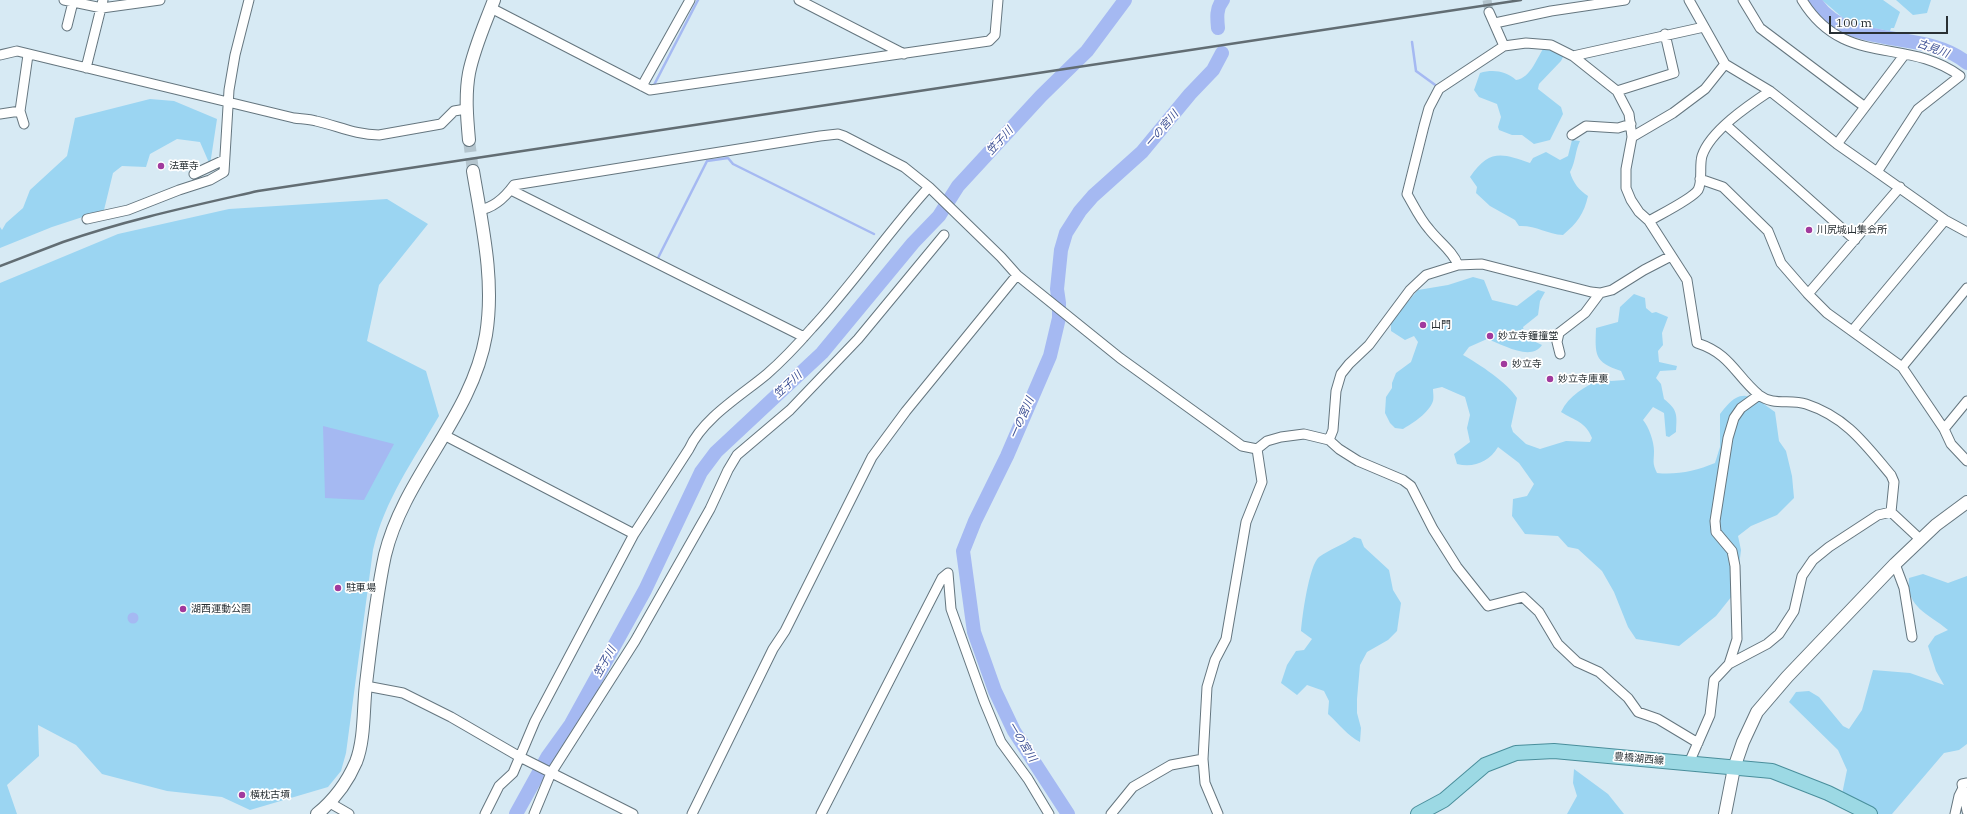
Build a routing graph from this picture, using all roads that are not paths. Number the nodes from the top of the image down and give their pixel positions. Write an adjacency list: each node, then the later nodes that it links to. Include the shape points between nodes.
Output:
1 (160, 0): 11 (street)
2 (249, 0): 29 (street, via 235,55)
3 (690, 0): 26 (street)
4 (799, 0): 19 (street)
5 (998, 0): 19 (street, via 995,35 990,41)
6 (1625, 0): 14 (street, via 1551,11)
7 (1689, 0): 16 (street)
8 (1743, 0): 30 (street, via 1760,28)
9 (1802, 0): 20 (street, via 1822,26 1836,35 1852,43)
10 (68, 1): 11 (street); 15 (street)
11 (102, 4): 25 (street)
12 (492, 4): 26 (street); 31 (street, via 469,73)
13 (1489, 12): 14 (street)
14 (1495, 23): 18 (street)
15 (67, 26)
16 (1704, 27): 17 (street); 24 (street)
17 (1665, 34): 23 (street); 27 (street, via 1674,73)
18 (1504, 46): 23 (street, via 1526,43 1551,45); 57 (street, via 1439,90 1428,112 1408,189 1408,194 1428,229 1457,260)
19 (904, 54): 26 (street, via 650,90)
20 (1905, 54): 30 (street); 43 (street, via 1925,58 1949,68 1960,76 1918,108)
21 (0, 55): 22 (street, via 17,51)
22 (28, 55): 25 (street); 32 (street)
23 (1573, 56): 27 (street)
24 (1725, 64): 28 (street); 38 (street, via 1705,89 1673,113)
25 (86, 68): 29 (street)
26 (642, 86)
27 (1617, 91): 35 (street, via 1629,114)
28 (1770, 91): 36 (street); 40 (street)
29 (228, 102): 31 (street, via 368,135 442,124 454,111); 41 (street)
30 (1864, 107): 40 (street)
31 (466, 109): 39 (street)
32 (20, 111): 33 (street); 34 (street)
33 (0, 114)
34 (24, 124)
35 (1631, 124): 37 (street, via 1618,128 1586,126); 38 (street)
36 (1726, 125): 45 (street, via 1706,147); 55 (street)
37 (1572, 135)
38 (1632, 137): 52 (street, via 1626,169 1626,188 1639,212)
39 (469, 140)
40 (1837, 144): 43 (street)
41 (224, 160): 44 (street); 50 (street, via 224,172 210,180 128,210)
42 (473, 171): 49 (street)
43 (1877, 172): 47 (street)
44 (194, 174)
45 (1700, 179): 52 (street, via 1698,189 1691,196); 61 (street, via 1723,187 1768,231 1781,263)
46 (929, 187): 48 (street, via 904,167 838,134 514,185); 58 (street); 63 (street)
47 (1900, 187): 51 (street); 55 (street)
48 (511, 190): 49 (street, via 487,209); 63 (street)
49 (480, 210): 69 (street, via 489,269 486,336 472,381)
50 (87, 219)
51 (1945, 220): 53 (street); 62 (street)
52 (1649, 221): 56 (street)
53 (1967, 232)
54 (944, 234): 86 (street, via 858,340 790,410 737,455 710,509 635,640)
55 (1855, 240): 61 (street)
56 (1671, 256): 60 (street, via 1612,290); 66 (street, via 1687,280 1697,343 1721,354)
57 (1458, 265): 60 (street, via 1482,264); 70 (street, via 1433,272 1418,281 1369,345 1341,374 1336,390 1333,430)
58 (1017, 275): 71 (street, via 1120,358 1242,446); 95 (street, via 906,411 872,457)
59 (1967, 288): 65 (street)
60 (1600, 293): 64 (street, via 1585,313 1559,333 1557,342)
61 (1808, 294): 62 (street, via 1827,313)
62 (1853, 330): 65 (street)
63 (804, 337): 75 (street, via 769,372 702,429)
64 (1560, 354)
65 (1902, 367): 68 (street)
66 (1759, 395): 74 (street, via 1770,402 1804,404 1834,416 1846,425 1891,475 1894,482); 79 (street, via 1741,408 1734,418 1728,438 1715,521 1716,532 1732,551 1735,566 1737,639)
67 (1967, 401): 68 (street)
68 (1944, 429): 72 (street, via 1951,444)
69 (444, 435): 75 (street); 80 (street, via 400,511 390,537 377,604)
70 (1329, 440): 71 (street, via 1304,434 1267,441); 81 (street, via 1358,461 1403,480 1411,486 1433,529 1457,567 1488,606 1523,597 1539,612 1558,644 1577,662 1604,676 1628,698 1638,712 1658,719)
71 (1257, 449): 83 (street, via 1262,482 1246,522 1226,640 1215,660 1206,687)
72 (1967, 461)
73 (1967, 502): 76 (street, via 1936,525)
74 (1891, 512): 76 (street); 79 (street, via 1878,515 1829,546 1813,560 1802,576 1794,611 1778,634 1767,644)
75 (634, 534): 82 (street, via 535,721)
76 (1921, 540): 77 (street)
77 (1896, 564): 78 (street, via 1904,588); 85 (street, via 1787,677 1757,712)
78 (1912, 637)
79 (1729, 664): 81 (street, via 1714,680 1710,715)
80 (366, 686): 82 (street, via 403,692); 88 (street, via 356,761 348,779)
81 (1698, 743): 84 (street)
82 (522, 758): 86 (street); 92 (street, via 513,773 499,786)
83 (1202, 759): 98 (street, via 1171,766 1133,787); 99 (street, via 1205,783)
84 (1689, 763): 85 (main road, 豊橋湖西線); 100 (main road, 豊橋湖西線, via 1554,751 1516,753 1485,765 1444,800)
85 (1734, 768): 101 (street); 102 (main road, 豊橋湖西線, via 1772,771 1804,782)
86 (551, 773): 93 (street); 94 (street)
87 (1965, 786): 89 (street); 103 (street, via 1959,796)
88 (330, 803): 90 (street); 91 (street)
89 (1967, 811)
90 (317, 814)
91 (349, 814)
92 (485, 814)
93 (534, 814)
94 (633, 814)
95 (692, 814)
96 (821, 814): 97 (street, via 942,578 948,573 951,608 1001,742)
97 (1049, 814)
98 (1111, 814)
99 (1218, 814)
100 (1418, 814)
101 (1725, 814)
102 (1870, 814)
103 (1955, 814)

